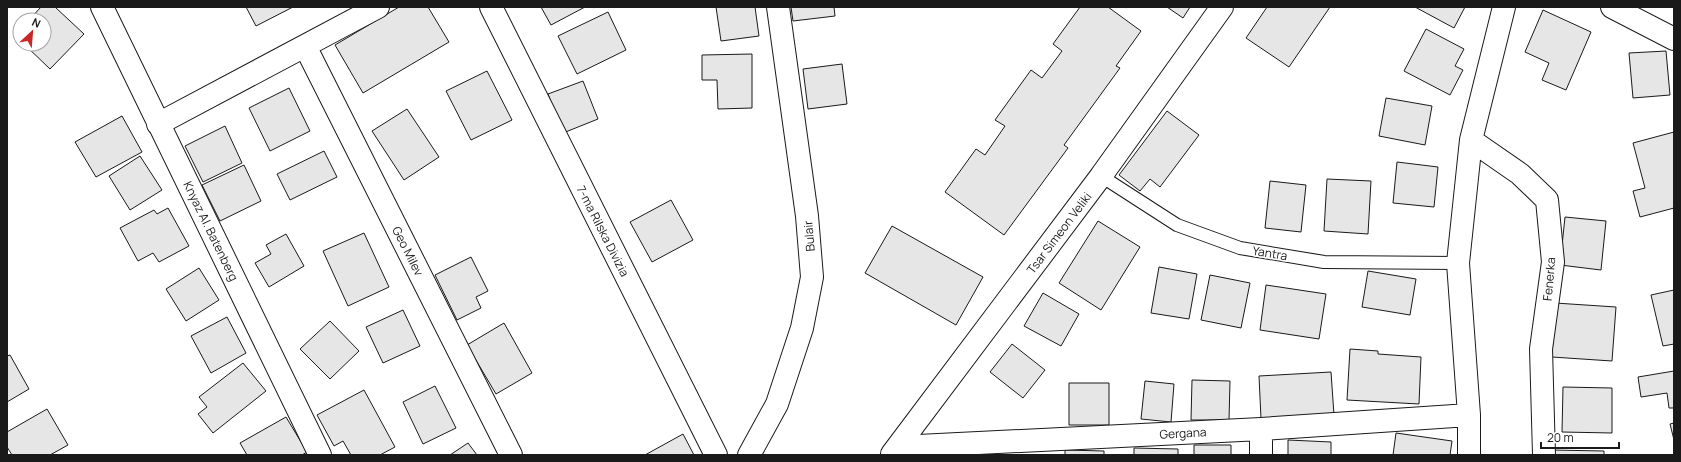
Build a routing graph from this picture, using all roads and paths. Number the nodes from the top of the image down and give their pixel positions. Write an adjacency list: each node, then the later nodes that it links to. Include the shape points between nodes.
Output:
1 (102, 7): 10 (street, Knyaz Al. Batenberg)
2 (378, 7): 9 (street)
3 (491, 7): 19 (street, 7-ma Rilska Divizia)
4 (778, 7): 20 (street, Bulair, via 807,216 812,277 802,328 776,404)
5 (1222, 7): 12 (street, Tsar Simeon Veliki)
6 (1504, 7): 11 (street)
7 (1612, 7): 8 (street)
8 (1674, 39)
9 (304, 46): 10 (street); 18 (street, Geo Milev)
10 (158, 124): 17 (street, Knyaz Al. Batenberg)
11 (1471, 140): 13 (street); 23 (street, Fenerka, via 1520,174 1547,200 1553,262 1541,349)
12 (1101, 176): 13 (lane, Yantra, via 1177,225 1240,248 1324,262); 16 (street, Tsar Simeon Veliki)
13 (1458, 263): 14 (street)
14 (1469, 415): 15 (street, Gergana); 22 (street)
15 (1261, 429): 16 (street, Gergana); 21 (street)
16 (897, 452)
17 (320, 455)
18 (512, 455)
19 (716, 455)
20 (749, 455)
21 (1261, 455)
22 (1468, 455)
23 (1544, 455)

